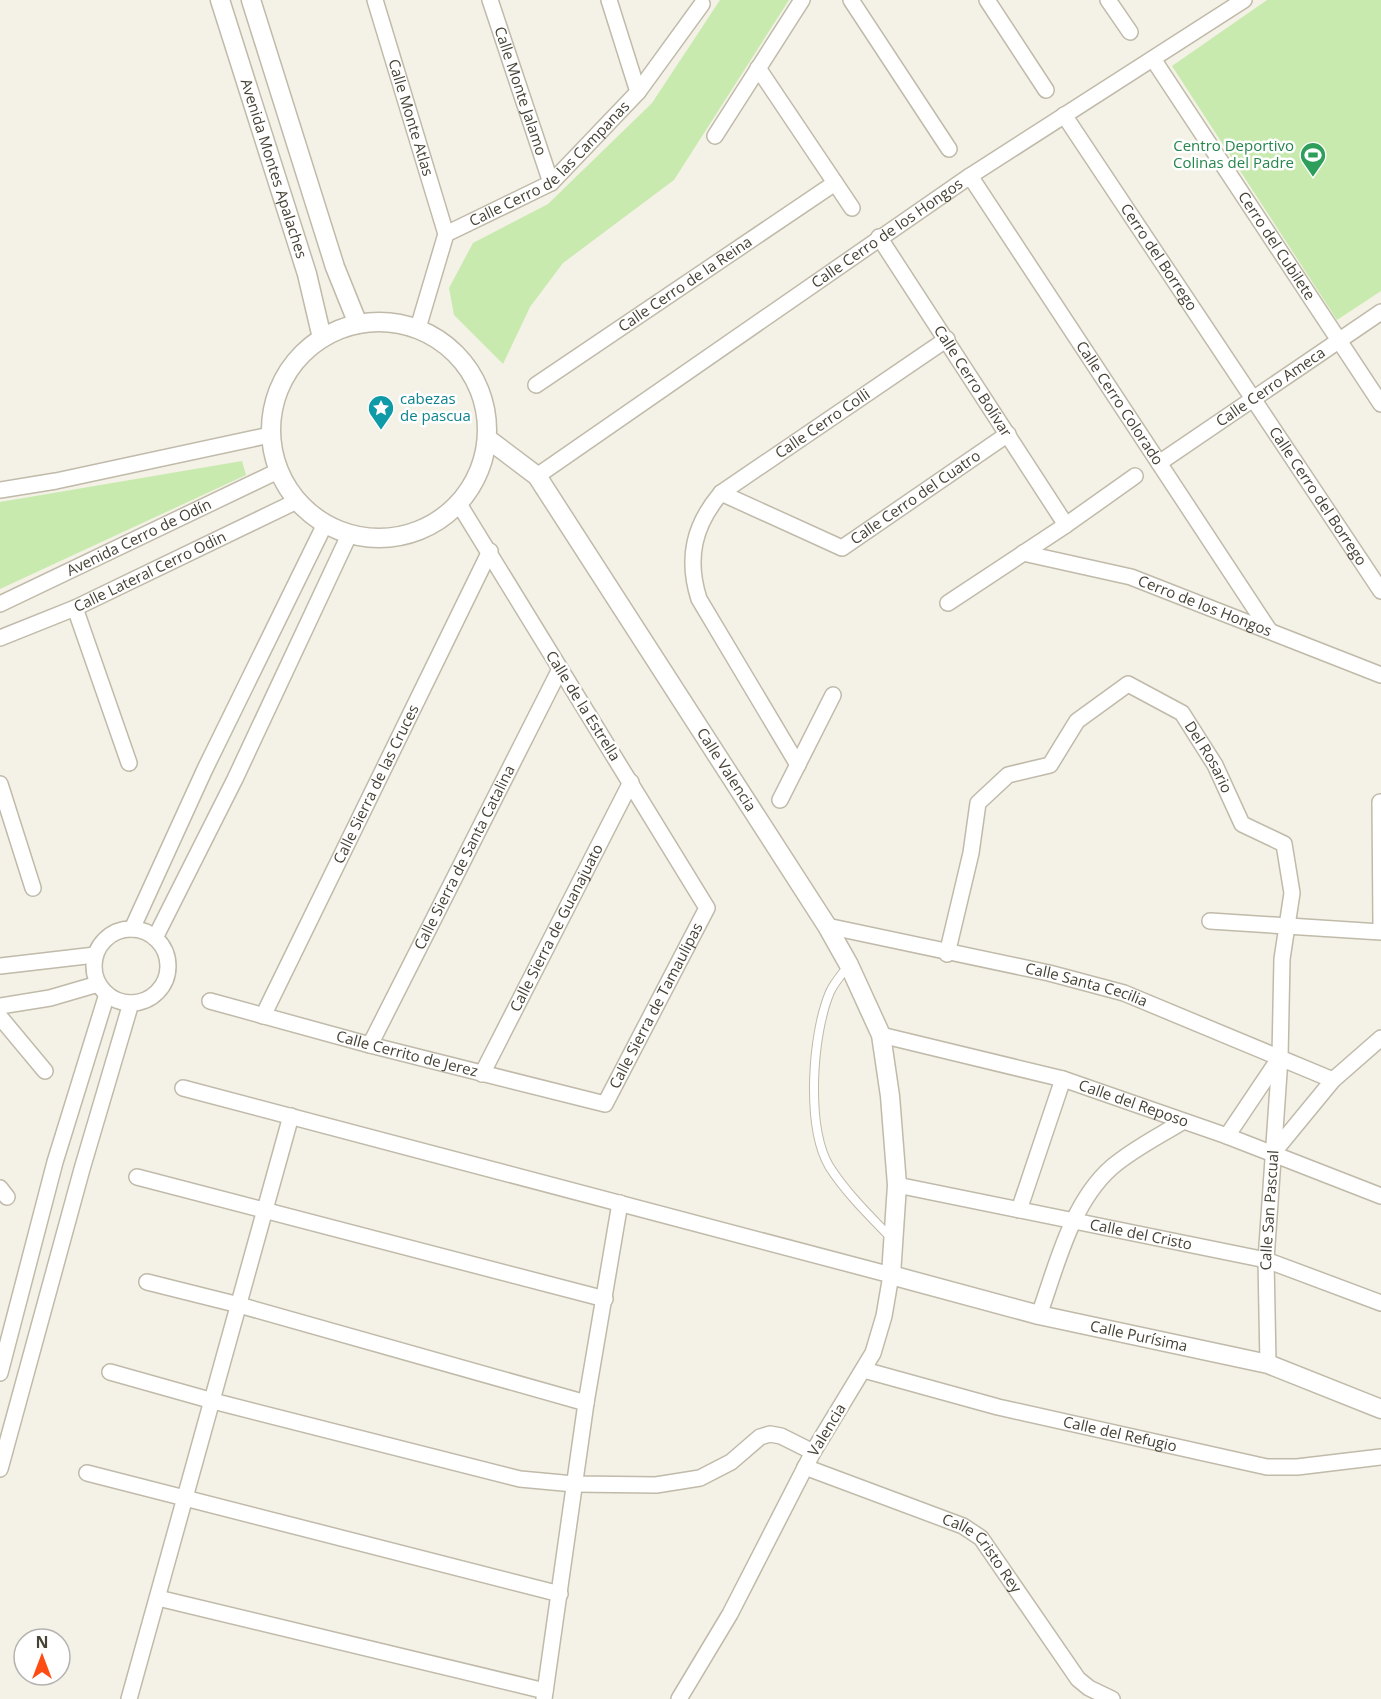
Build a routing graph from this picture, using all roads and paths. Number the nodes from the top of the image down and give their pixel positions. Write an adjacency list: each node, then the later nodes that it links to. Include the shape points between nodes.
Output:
1 (220, 0): 29 (street, Avenida Montes Apalaches, via 307,274)
2 (251, 0): 27 (street, Avenida Montes Apalaches, via 335,267)
3 (375, 0): 24 (street, Calle Monte Atlas)
4 (490, 0): 21 (street, Calle Monte Jalamo)
5 (609, 0): 16 (street)
6 (802, 0): 14 (street)
7 (851, 0): 19 (street)
8 (987, 0): 15 (street)
9 (1108, 0): 12 (street)
10 (1244, 0): 13 (street, Calle Cerro de los Hongos)
11 (702, 4): 16 (street, Calle Cerro de las Campanas)
12 (1130, 32)
13 (1153, 59): 17 (street, Calle Cerro de los Hongos); 31 (street, Cerro del Cubilete)
14 (758, 68): 18 (street); 22 (street)
15 (1046, 90)
16 (638, 92): 21 (street, Calle Cerro de las Campanas)
17 (1064, 115): 20 (street, Calle Cerro de los Hongos); 33 (street, Cerro del Borrego)
18 (715, 136)
19 (949, 149)
20 (970, 176): 25 (street, Calle Cerro de los Hongos); 38 (street, Calle Cerro Colorado)
21 (551, 183): 24 (street, Calle Cerro de las Campanas)
22 (835, 183): 23 (street); 32 (street, Calle Cerro de la Reina)
23 (852, 208)
24 (446, 234): 28 (street)
25 (879, 237): 30 (street, Calle Cerro Bolívar); 40 (street, Calle Cerro de los Hongos)
26 (1381, 312): 31 (street, Calle Cerro Ameca)
27 (358, 324): 28 (street, via 383,321); 29 (street)
28 (418, 328): 37 (street, via 448,345 472,372 486,404)
29 (322, 338): 36 (street, via 290,367 274,400)
30 (946, 339): 35 (street, Calle Cerro Bolívar); 43 (street, Calle Cerro Colli)
31 (1339, 342): 33 (street, Calle Cerro Ameca); 34 (street, Cerro del Cubilete)
32 (536, 385)
33 (1253, 400): 38 (street, Calle Cerro Ameca); 51 (street, Calle Cerro del Borrego)
34 (1381, 404)
35 (1008, 434): 43 (street, Calle Cerro del Cuatro, via 842,548); 47 (street, Calle Cerro Bolívar)
36 (270, 435): 39 (street); 42 (street)
37 (488, 439): 40 (street, Calle Valencia); 45 (street, via 479,474)
38 (1160, 463): 55 (street, Calle Cerro Colorado)
39 (278, 471): 44 (street); 53 (street, Avenida Cerro de Odín)
40 (537, 476): 70 (street, Calle Valencia)
41 (1135, 476): 47 (street)
42 (0, 490)
43 (721, 492): 61 (street, Calle Cerro Colli, via 704,512 697,532 692,575 699,599)
44 (297, 501): 46 (street); 54 (street, Calle Lateral Cerro Odin)
45 (459, 504): 48 (street, via 430,526 396,537 360,537); 49 (street, Calle de la Estrella)
46 (325, 524): 48 (street); 72 (street)
47 (1066, 525): 50 (street)
48 (350, 533): 74 (street)
49 (490, 551): 57 (street, Calle de la Estrella); 83 (street, Calle Sierra de las Cruces)
50 (1023, 553): 52 (street); 55 (street, Cerro de los Hongos, via 1131,577)
51 (1379, 584)
52 (948, 603)
53 (0, 604)
54 (75, 608): 56 (street, Calle Lateral Cerro Odin); 60 (street)
55 (1269, 630): 58 (street, Cerro de los Hongos)
56 (0, 638)
57 (559, 670): 62 (street, Calle de la Estrella); 87 (street, Calle Sierra de Santa Catalina)
58 (1381, 675)
59 (833, 695): 61 (street)
60 (129, 763)
61 (798, 765): 64 (street)
62 (631, 782): 67 (street, Calle de la Estrella); 90 (street, Calle Sierra de Guanajuato)
63 (0, 784): 66 (street)
64 (780, 800)
65 (1380, 802): 69 (street)
66 (33, 888)
67 (707, 908): 94 (street, Calle Sierra de Tamaulipas)
68 (1209, 921): 71 (street)
69 (1381, 924)
70 (827, 926): 75 (street, Calle Santa Cecilia); 77 (street, Calle Valencia)
71 (1285, 926): 73 (street); 75 (street, Del Rosario, via 1292,893 1284,844 1242,824 1215,765 1182,713 1128,684 1077,721 1050,765 1008,776 978,803 971,853); 88 (street, Del Rosario)
72 (132, 929): 74 (street); 76 (street, via 114,933)
73 (1381, 932)
74 (155, 938): 81 (street, via 166,952 168,970 162,987 148,999)
75 (947, 954): 88 (street, Calle Santa Cecilia, via 1049,973 1124,993)
76 (96, 955): 78 (street); 79 (street, via 94,964)
77 (849, 965): 85 (street, Calle Valencia); 107 (lane, via 830,990 823,1010 814,1068 816,1123 828,1165)
78 (0, 966)
79 (102, 989): 81 (street); 82 (street); 118 (street)
80 (210, 1001): 83 (street, Calle Cerrito de Jerez)
81 (131, 1003): 125 (street)
82 (0, 1006)
83 (263, 1016): 87 (street, Calle Cerrito de Jerez)
84 (0, 1017): 89 (street)
85 (881, 1035): 91 (street, Calle del Reposo); 98 (street, Calle Valencia)
86 (1381, 1038): 92 (street)
87 (369, 1045): 90 (street, Calle Cerrito de Jerez)
88 (1280, 1057): 92 (street, Calle Santa Cecilia); 97 (street); 99 (street, Calle San Pascual)
89 (45, 1071)
90 (482, 1074): 94 (street, Calle Cerrito de Jerez)
91 (1063, 1079): 96 (street, Calle del Reposo); 104 (street)
92 (1332, 1080): 99 (street)
93 (183, 1088): 95 (street)
94 (605, 1104)
95 (291, 1116): 103 (street); 105 (street)
96 (1182, 1122): 97 (street, Calle del Reposo); 106 (street, via 1112,1167 1094,1186)
97 (1227, 1136): 99 (street, Calle del Reposo)
98 (894, 1138): 101 (street, Valencia)
99 (1273, 1153): 102 (street, Calle del Reposo); 108 (street, Calle San Pascual)
100 (137, 1177): 105 (street)
101 (897, 1185): 104 (street, Calle del Cristo); 107 (street, Valencia)
102 (1381, 1196)
103 (620, 1203): 109 (street); 111 (street)
104 (1019, 1210): 106 (street, Calle del Cristo)
105 (264, 1211): 111 (street); 113 (street)
106 (1073, 1221): 108 (street, Calle del Cristo); 114 (street)
107 (893, 1240): 109 (street, Valencia)
108 (1266, 1260): 112 (street, Calle del Cristo); 115 (street, Calle San Pascual)
109 (891, 1275): 114 (street, Calle Purísima); 116 (street, Valencia, via 884,1316)
110 (147, 1282): 113 (street)
111 (605, 1299): 120 (street)
112 (1381, 1303)
113 (239, 1305): 119 (street); 120 (street)
114 (1039, 1314): 115 (street, Calle Purísima)
115 (1268, 1364): 121 (street, Calle Purísima)
116 (864, 1370): 122 (street, Valencia); 123 (street, Calle del Refugio, via 998,1407 1267,1467)
117 (110, 1372): 119 (street)
118 (0, 1373)
119 (213, 1401): 127 (street, via 520,1479); 128 (street)
120 (586, 1403): 127 (street)
121 (1381, 1409)
122 (813, 1452): 124 (street, Valencia); 127 (street, via 770,1434 700,1478 656,1485)
123 (1381, 1457)
124 (805, 1467): 133 (street, Valencia, via 730,1614); 134 (street, Calle Cristo Rey, via 963,1526 981,1538 1078,1679)
125 (0, 1469)
126 (87, 1473): 128 (street)
127 (574, 1484): 129 (street)
128 (187, 1498): 129 (street); 130 (street)
129 (560, 1594): 131 (street)
130 (158, 1598): 131 (street); 132 (street)
131 (545, 1695)
132 (129, 1699)
133 (679, 1699)
134 (1112, 1699)

